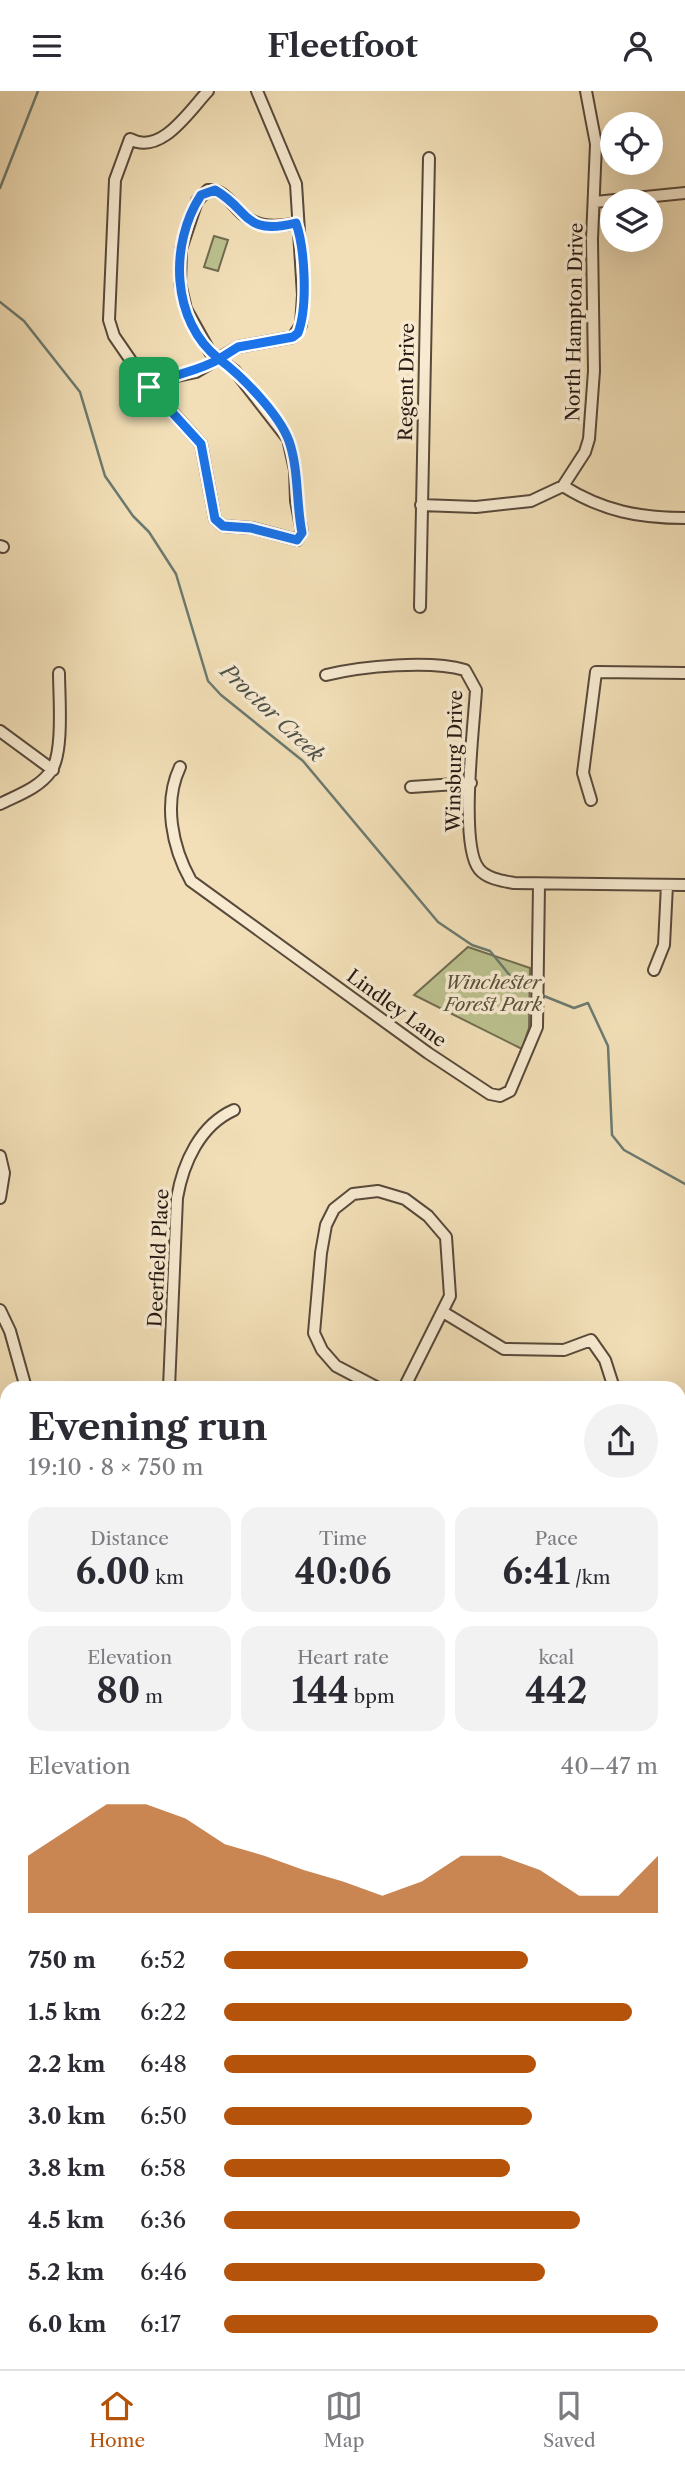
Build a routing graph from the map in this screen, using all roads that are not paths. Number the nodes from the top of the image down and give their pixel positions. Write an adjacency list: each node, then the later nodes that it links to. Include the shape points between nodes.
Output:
1 (208, 91): 9 (street, via 158,141 145,144 130,139 115,180 109,320 114,336)
2 (257, 91): 7 (street, via 296,184)
3 (586, 91): 6 (street, North Hampton Drive, via 596,145)
4 (429, 158): 11 (street, Regent Drive)
5 (685, 193): 6 (street)
6 (595, 202): 10 (street, North Hampton Drive, via 589,439 579,465)
7 (296, 223): 8 (street, via 302,247 303,295 298,333 238,347); 8 (street, via 276,228 260,225 215,190 205,191 197,201 181,249 180,282 191,322)
8 (219, 359): 9 (street, via 196,372); 9 (street, via 235,371 288,439 302,533 297,540 223,526 215,519 201,444)
9 (149, 387)
10 (563, 486): 11 (street, via 531,501 476,507); 12 (street, via 612,511)
11 (421, 505): 13 (street, Regent Drive)
12 (685, 518)
13 (420, 607)
14 (59, 673): 19 (street)
15 (685, 673): 22 (street, via 596,672 583,773)
16 (326, 675): 20 (street, Winsburg Drive, via 428,666 465,670 476,690)
17 (0, 731): 19 (street)
18 (180, 767): 24 (street, Lindley Lane, via 172,783 170,806 175,841 191,881 490,1094 510,1091 537,1027)
19 (53, 769): 23 (street, via 30,790)
20 (471, 783): 21 (street); 24 (street, Winsburg Drive, via 469,825 480,870 496,880)
21 (411, 787)
22 (591, 800)
23 (0, 804)
24 (539, 884): 25 (street, Winsburg Drive)
25 (667, 885): 26 (street, Winsburg Drive); 27 (street, via 664,945)
26 (685, 885)
27 (654, 970)
28 (234, 1110): 34 (street, Deerfield Place, via 216,1118 182,1171)
29 (0, 1156): 30 (street, via 4,1173)
30 (0, 1198)
31 (0, 1310): 33 (street)
32 (443, 1312): 35 (street, via 450,1296 446,1237 428,1216 405,1199 378,1191 353,1195 334,1209 321,1253 314,1333 336,1366); 36 (street); 37 (street, via 504,1349 564,1350 591,1340 606,1360)
33 (24, 1381)
34 (169, 1381)
35 (365, 1381)
36 (408, 1381)
37 (612, 1381)

